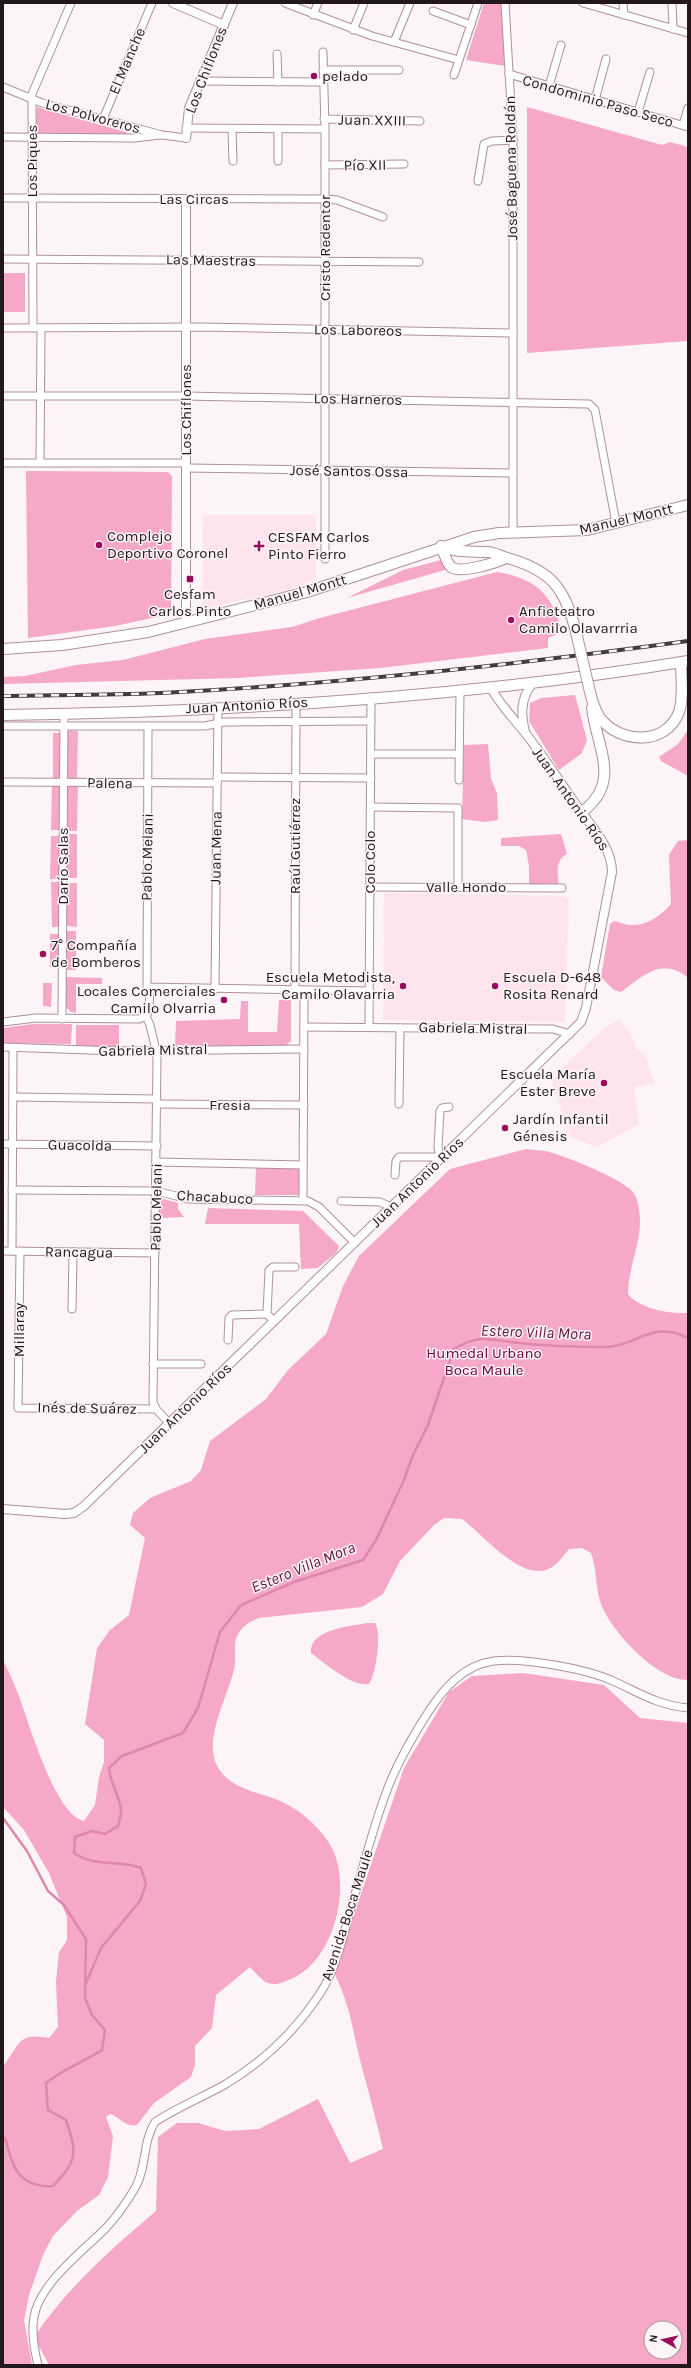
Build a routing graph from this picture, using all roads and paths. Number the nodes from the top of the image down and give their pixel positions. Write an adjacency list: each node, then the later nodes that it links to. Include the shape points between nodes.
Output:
1 (71, 3): 38 (street, Los Piques)
2 (152, 3): 42 (street, El Manche)
3 (173, 3): 17 (street)
4 (233, 3): 17 (street, Los Chiflones)
5 (285, 3): 15 (street)
6 (318, 3): 15 (street)
7 (364, 3): 20 (street)
8 (410, 3): 22 (street)
9 (478, 3): 18 (street)
10 (505, 3): 31 (street, José Baguena Roldán)
11 (583, 3): 16 (street)
12 (623, 3): 16 (street)
13 (672, 3): 19 (street)
14 (433, 11): 18 (street)
15 (313, 15): 20 (street)
16 (624, 15): 19 (street)
17 (224, 25): 33 (street, Los Chiflones)
18 (471, 25): 27 (street)
19 (673, 29): 21 (street)
20 (353, 30): 22 (street)
21 (688, 33)
22 (394, 42): 27 (street)
23 (561, 45): 37 (street)
24 (323, 52): 28 (street, Cristo Redentor)
25 (277, 54): 34 (street)
26 (606, 59): 39 (street)
27 (459, 60): 32 (street)
28 (323, 70): 29 (street); 35 (street, Cristo Redentor)
29 (399, 70)
30 (650, 72): 41 (street)
31 (509, 74): 37 (street, Condominio Paso Seco); 54 (street, José Baguena Roldán)
32 (454, 75)
33 (200, 81): 34 (street); 46 (street, Los Chiflones, via 189,108)
34 (278, 82): 35 (street)
35 (323, 82): 43 (street, Cristo Redentor)
36 (3, 86): 38 (street, Los Polvoreros)
37 (550, 86): 39 (street, Condominio Paso Seco)
38 (32, 99): 42 (street, Los Polvoreros); 52 (street, Los Piques)
39 (595, 100): 41 (street, Condominio Paso Seco)
40 (688, 108): 45 (street)
41 (638, 112): 45 (street, Condominio Paso Seco)
42 (103, 119): 50 (street, Los Polvoreros)
43 (324, 119): 44 (street, Juan XXIII); 49 (street, Cristo Redentor)
44 (420, 121)
45 (686, 126)
46 (186, 128): 47 (street); 53 (street, Los Chiflones)
47 (232, 128): 48 (street); 55 (street)
48 (278, 128): 49 (street); 56 (street)
49 (325, 129): 58 (street, Cristo Redentor)
50 (162, 135): 52 (street, via 134,138); 53 (street, Los Polvoreros)
51 (3, 137): 52 (street)
52 (32, 137): 61 (street, Los Piques)
53 (186, 138)
54 (513, 140): 59 (street, via 484,144); 75 (street, José Baguena Roldán)
55 (233, 161)
56 (278, 161)
57 (404, 164): 58 (street, Pío XII)
58 (325, 165): 63 (street, Cristo Redentor)
59 (478, 181)
60 (3, 198): 61 (street, Las Circas)
61 (32, 198): 62 (street, Las Circas); 66 (street, Los Piques)
62 (186, 199): 63 (street, Las Circas); 67 (street, Los Chiflones)
63 (325, 199): 64 (street, Las Circas, via 337,200); 68 (street, Cristo Redentor)
64 (383, 217)
65 (3, 259): 66 (street, Las Maestras)
66 (32, 259): 67 (street, Las Maestras); 71 (street, Los Piques)
67 (186, 259): 68 (street, Las Maestras); 73 (street, Los Chiflones)
68 (325, 261): 69 (street, Las Maestras); 74 (street, Cristo Redentor)
69 (419, 262)
70 (3, 328): 71 (street, Los Laboreos)
71 (33, 328): 72 (street, Los Laboreos)
72 (41, 328): 73 (street, Los Laboreos); 77 (street)
73 (186, 328): 74 (street, Los Laboreos); 78 (street, Los Chiflones)
74 (325, 330): 75 (street, Los Laboreos); 79 (street, Cristo Redentor)
75 (513, 333): 80 (street)
76 (3, 396): 77 (street, Los Harneros)
77 (41, 396): 78 (street, Los Harneros); 82 (street)
78 (186, 396): 79 (street, Los Harneros); 83 (street, Los Chiflones)
79 (325, 398): 80 (street, Los Harneros); 84 (street, Cristo Redentor)
80 (513, 402): 85 (street); 87 (street, Los Harneros, via 589,404 593,407)
81 (3, 463): 82 (street, José Santos Ossa)
82 (40, 463): 83 (street, José Santos Ossa)
83 (186, 466): 84 (street, José Santos Ossa); 92 (street, Los Chiflones)
84 (325, 470): 85 (street, José Santos Ossa); 91 (street, Cristo Redentor)
85 (513, 473): 88 (street)
86 (688, 505): 87 (main road, Manuel Montt)
87 (616, 523): 88 (main road, Manuel Montt, via 578,531)
88 (513, 533): 89 (main road, Manuel Montt, via 474,537)
89 (441, 546): 90 (main road, via 457,552 491,552); 90 (main road, via 451,567 460,570); 92 (main road, Manuel Montt, via 307,592)
90 (506, 558): 98 (main road, bridge, via 533,566 555,583 568,604)
91 (324, 559)
92 (186, 622): 93 (main road, Manuel Montt, via 111,639)
93 (3, 649)
94 (685, 662): 95 (main road); 98 (main road, via 678,712 671,724 655,735 635,738 616,731 601,718)
95 (532, 684): 96 (main road, Juan Antonio Ríos); 110 (street, Juan Antonio Ríos, via 524,694 522,705)
96 (491, 688): 97 (main road, Juan Antonio Ríos); 110 (street, Juan Antonio Ríos)
97 (460, 690): 99 (main road, Juan Antonio Ríos); 112 (street)
98 (591, 696): 121 (main road, via 605,778 596,798)
99 (371, 697): 100 (main road, Juan Antonio Ríos); 104 (street, Colo Colo)
100 (296, 703): 101 (main road, Juan Antonio Ríos); 105 (street, Raúl Gutiérrez)
101 (218, 708): 102 (main road, Juan Antonio Ríos); 106 (street, Juan Mena)
102 (64, 714): 103 (main road, Juan Antonio Ríos); 108 (street, Darío Salas)
103 (3, 715)
104 (371, 721): 105 (street); 111 (street, Colo Colo)
105 (296, 722): 106 (street); 113 (street, Raúl Gutiérrez)
106 (218, 724): 109 (street); 115 (street, Juan Mena)
107 (3, 726): 108 (street)
108 (64, 726): 109 (street); 118 (street, Darío Salas)
109 (148, 726): 119 (street, Pablo Melani)
110 (525, 733): 121 (street, Juan Antonio Ríos)
111 (371, 754): 112 (street); 114 (street, Colo Colo)
112 (459, 754): 116 (street)
113 (296, 778): 114 (street, Palena); 115 (street, Palena); 127 (street, Raúl Gutiérrez)
114 (371, 778): 120 (street, Colo Colo)
115 (217, 780): 119 (street, Palena); 126 (street, Juan Mena)
116 (459, 780)
117 (3, 782): 118 (street, Palena)
118 (64, 782): 119 (street, Palena); 131 (street, Darío Salas)
119 (148, 783): 125 (street, Pablo Melani)
120 (371, 807): 122 (street, Colo Colo); 123 (street, via 458,808)
121 (582, 812): 136 (street, Juan Antonio Ríos, via 606,848 611,859 612,872 586,1008 578,1027)
122 (370, 887): 123 (street, Valle Hondo); 129 (street, Colo Colo)
123 (458, 887): 124 (street, Valle Hondo)
124 (562, 888)
125 (148, 988): 126 (street); 130 (street, Pablo Melani, via 149,1010)
126 (215, 989): 127 (street)
127 (294, 990): 128 (street)
128 (304, 990): 129 (street); 133 (street)
129 (370, 991): 134 (street, Colo Colo)
130 (146, 1016): 131 (street, Gabriela Mistral, via 138,1019); 140 (street, Pablo Melani)
131 (62, 1019): 132 (street, Gabriela Mistral, via 36,1018)
132 (3, 1022)
133 (304, 1027): 134 (street, Gabriela Mistral); 139 (street)
134 (369, 1027): 135 (street, Gabriela Mistral)
135 (400, 1028): 136 (street, Gabriela Mistral, via 553,1029); 143 (street)
136 (570, 1034): 149 (street, Juan Antonio Ríos)
137 (3, 1047): 138 (street, Gabriela Mistral)
138 (13, 1048): 140 (street, Gabriela Mistral, via 75,1051); 141 (street)
139 (304, 1048): 140 (street, Gabriela Mistral); 144 (street)
140 (157, 1050): 142 (street, Pablo Melani)
141 (13, 1097): 142 (street, Fresia); 147 (street)
142 (157, 1102): 144 (street, Fresia); 148 (street, Pablo Melani)
143 (399, 1104)
144 (304, 1105): 151 (street)
145 (449, 1107): 149 (street, via 442,1108 440,1112)
146 (3, 1144): 147 (street, Guacolda)
147 (12, 1144): 148 (street, Guacolda); 153 (street)
148 (157, 1146): 150 (street, Pablo Melani)
149 (440, 1159): 152 (street, via 399,1157 396,1161); 157 (street, Juan Antonio Ríos)
150 (156, 1162): 151 (street); 154 (street, Pablo Melani)
151 (303, 1164): 155 (street)
152 (395, 1175)
153 (12, 1190): 154 (street, Chacabuco); 160 (street)
154 (156, 1191): 155 (street, Chacabuco, via 188,1199); 163 (street, Pablo Melani)
155 (303, 1200): 158 (street, Chacabuco, via 315,1204)
156 (341, 1201): 157 (street, via 380,1202)
157 (391, 1207): 158 (street, Juan Antonio Ríos)
158 (355, 1243): 167 (street, Juan Antonio Ríos)
159 (3, 1251): 160 (street, Rancagua)
160 (12, 1251): 161 (street, Rancagua)
161 (20, 1251): 162 (street, Rancagua); 171 (street, Millaray)
162 (73, 1252): 163 (street, Rancagua); 165 (street)
163 (155, 1253): 169 (street, Pablo Melani)
164 (295, 1267): 166 (street, via 270,1268)
165 (72, 1309)
166 (267, 1314): 167 (street); 168 (street, via 232,1315 229,1318)
167 (274, 1321): 173 (street, Juan Antonio Ríos)
168 (228, 1340)
169 (153, 1364): 170 (street); 172 (street, Pablo Melani, via 153,1402)
170 (201, 1364)
171 (18, 1408): 172 (street, Inés de Suárez)
172 (156, 1409): 173 (street)
173 (169, 1423): 174 (street, Juan Antonio Ríos, via 77,1511 60,1514)
174 (3, 1508)
175 (688, 1708): 176 (street, Avenida Boca Maule, via 654,1702 612,1680 591,1673 507,1660 480,1664 450,1684 436,1700 407,1746 385,1793 340,1947 323,1988 297,2024 270,2052 227,2083 156,2122 149,2133 140,2178 135,2188 107,2227 54,2279 38,2304 32,2334)
176 (38, 2365)

